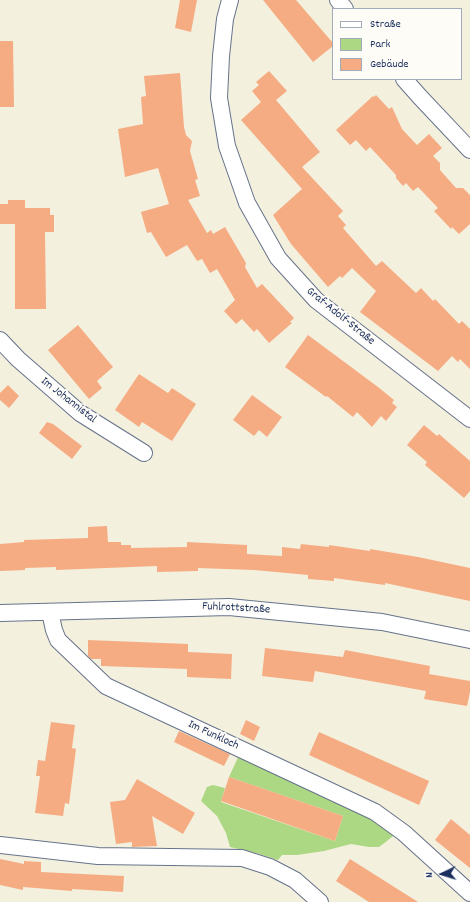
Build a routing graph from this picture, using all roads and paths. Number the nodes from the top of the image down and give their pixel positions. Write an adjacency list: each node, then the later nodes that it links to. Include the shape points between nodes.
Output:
1 (230, 0): 7 (street, Graf-Adolf-Straße, via 221,56 219,98 227,146 247,203 274,252 316,300)
2 (338, 0): 3 (street)
3 (345, 8)
4 (405, 80): 5 (street)
5 (470, 150)
6 (0, 340): 8 (street, Im Johannistal, via 80,413)
7 (470, 419)
8 (144, 453)
9 (50, 612): 10 (street, Fuhlrottstraße); 11 (street, Fuhlrottstraße, via 229,607 382,622); 13 (street, Im Funkloch, via 58,640 106,686 375,812 404,833)
10 (0, 613)
11 (470, 640)
12 (0, 845): 14 (street, via 98,856 242,858 270,866 295,880)
13 (470, 893)
14 (320, 902)

